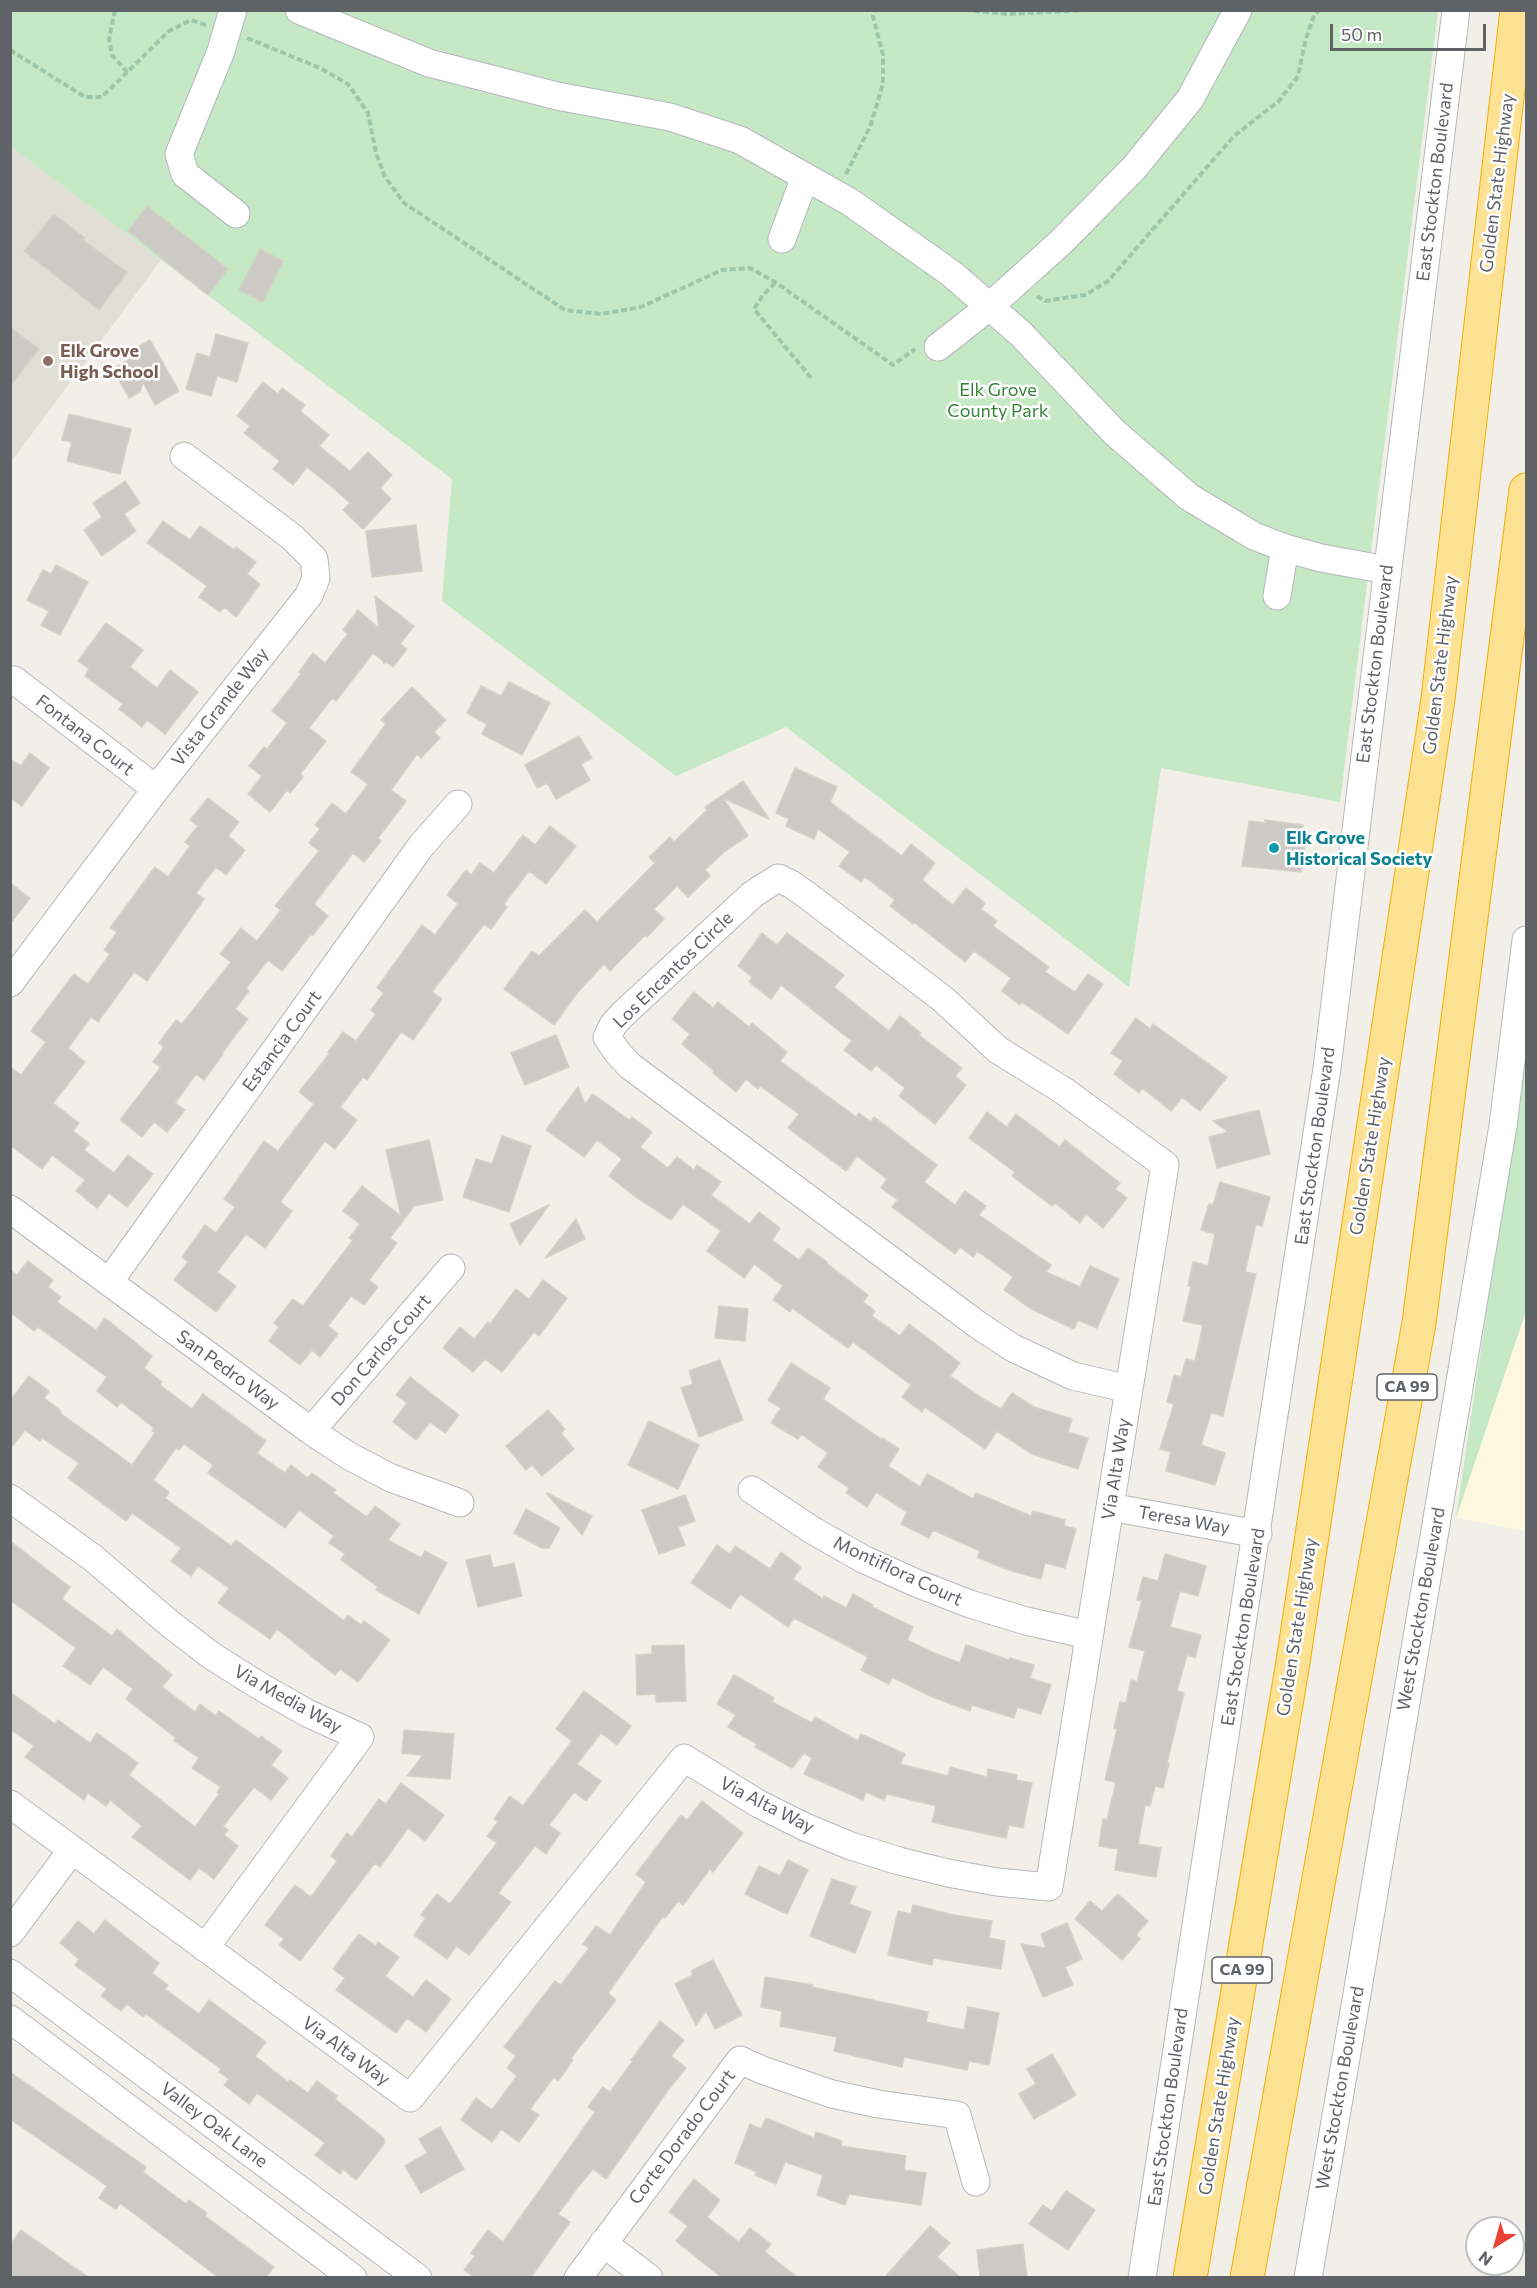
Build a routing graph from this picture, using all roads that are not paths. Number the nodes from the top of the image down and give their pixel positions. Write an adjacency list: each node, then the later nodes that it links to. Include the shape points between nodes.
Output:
1 (299, 10): 6 (street, via 429,63 557,96 670,117 740,140)
2 (1238, 10): 9 (street, via 1190,99 1134,168)
3 (1456, 10): 14 (street, East Stockton Boulevard)
4 (1517, 10): 46 (highway, Golden State Highway / CA 99, via 1436,711 1293,1662)
5 (230, 20): 7 (street, via 179,154 185,174)
6 (805, 177): 8 (street); 9 (street, via 952,274)
7 (236, 214)
8 (782, 239)
9 (989, 307): 10 (street); 13 (street, via 1021,334 1114,432 1189,496 1254,536)
10 (929, 347)
11 (184, 456): 17 (street, Vista Grande Way, via 292,537 314,559 316,578 309,595)
12 (1527, 490): 47 (highway, CA 99, via 1419,1323)
13 (1284, 548): 14 (street); 15 (street)
14 (1386, 570): 31 (street, East Stockton Boulevard, via 1327,1068)
15 (1277, 596)
16 (14, 680): 17 (street, Fontana Court)
17 (156, 789): 20 (street, Vista Grande Way)
18 (458, 804): 24 (street, Estancia Court, via 421,846)
19 (1527, 940): 48 (street, West Stockton Boulevard, via 1503,1126)
20 (10, 983)
21 (1165, 1165): 25 (street, Via Alta Way); 25 (street, Los Encantos Circle, via 1064,1090 998,1050 935,993 808,896 778,878 753,894 623,1014 607,1037 630,1066 978,1325 1013,1348 1073,1376)
22 (10, 1209): 24 (street, San Pedro Way)
23 (452, 1268): 26 (street, Don Carlos Court)
24 (109, 1282): 26 (street, San Pedro Way)
25 (1129, 1389): 30 (street, Via Alta Way)
26 (311, 1431): 29 (street, San Pedro Way, via 391,1478)
27 (752, 1490): 32 (street, Montiflora Court, via 812,1530 916,1583 1026,1621)
28 (10, 1498): 36 (street, Via Media Way, via 93,1558 212,1656 307,1713 360,1737)
29 (460, 1503)
30 (1110, 1507): 31 (street, Teresa Way); 32 (street, Via Alta Way)
31 (1257, 1533): 45 (street, East Stockton Boulevard)
32 (1089, 1635): 36 (street, Via Alta Way, via 1048,1887 948,1873 851,1846 759,1804 684,1758 410,2098)
33 (10, 1804): 34 (street, Via Alta Way)
34 (72, 1850): 35 (street); 36 (street, Via Alta Way)
35 (10, 1933)
36 (205, 1948)
37 (10, 1973): 42 (street, Valley Oak Lane)
38 (10, 2019): 41 (street)
39 (976, 2182): 40 (street, Corte Dorado Court, via 957,2115 832,2094 740,2060)
40 (603, 2243): 43 (street, Corte Dorado Court); 44 (street)
41 (353, 2277)
42 (418, 2277)
43 (578, 2277)
44 (649, 2277)
45 (1142, 2277)
46 (1190, 2277)
47 (1247, 2277)
48 (1308, 2277)

